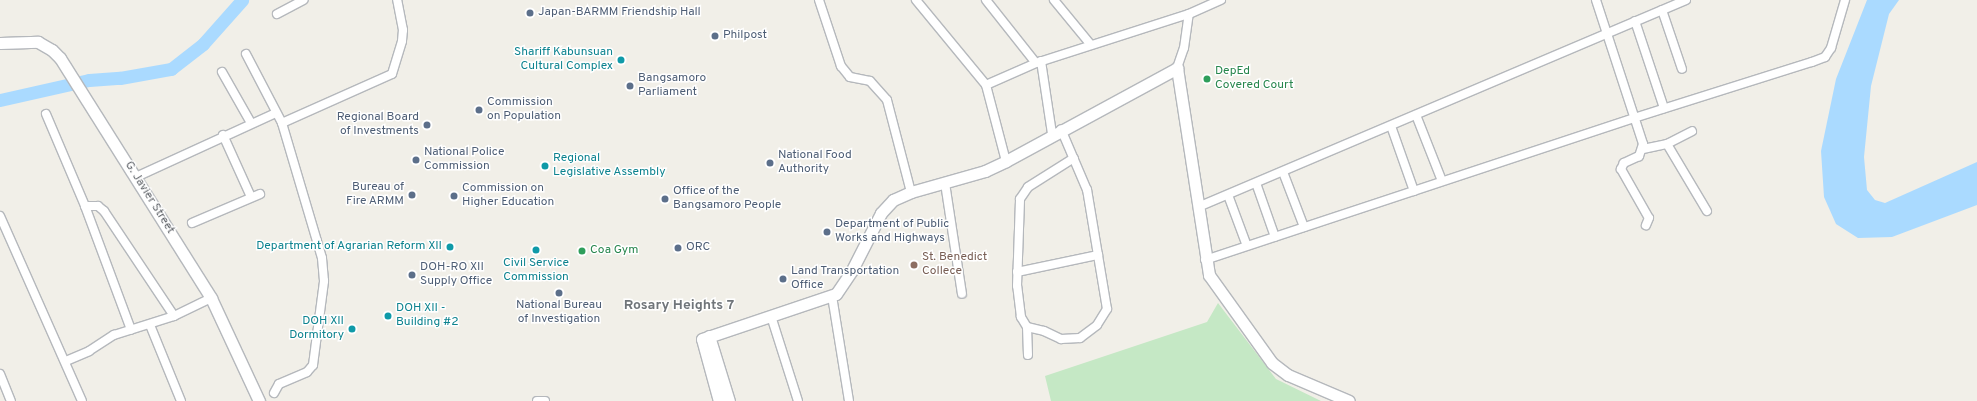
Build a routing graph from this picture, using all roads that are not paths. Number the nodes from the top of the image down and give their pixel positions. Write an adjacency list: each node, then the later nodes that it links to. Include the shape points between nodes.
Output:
1 (303, 0): 13 (street)
2 (397, 0): 31 (street, via 403,30 392,74)
3 (819, 0): 46 (street, via 840,66 850,77 870,81 885,95)
4 (916, 0): 24 (street)
5 (986, 0): 20 (street)
6 (1054, 0): 18 (street)
7 (1221, 0): 11 (street)
8 (1596, 0): 16 (street)
9 (1686, 0): 12 (street)
10 (1845, 0): 25 (street, via 1833,44 1825,56)
11 (1206, 3): 14 (street)
12 (1662, 10): 15 (street); 22 (street)
13 (278, 14)
14 (1189, 14): 18 (street); 21 (street, via 1184,48)
15 (1635, 21): 16 (street); 25 (street)
16 (1605, 33): 28 (street); 29 (street)
17 (0, 43): 41 (street, G. Javier Street, via 38,42 52,50)
18 (1091, 45): 20 (street)
19 (246, 54): 26 (street)
20 (1038, 62): 24 (street); 34 (street)
21 (1177, 68): 34 (street); 51 (street)
22 (1682, 69)
23 (222, 72): 30 (street)
24 (986, 85): 39 (street)
25 (1664, 108): 29 (street)
26 (276, 113): 30 (street); 31 (street)
27 (46, 114): 50 (street)
28 (1416, 115): 32 (street); 42 (street)
29 (1634, 118): 37 (street); 42 (street)
30 (251, 123): 35 (street)
31 (282, 123): 74 (street, via 322,258 324,281 313,365 307,372 278,384)
32 (1391, 126): 40 (street); 45 (street)
33 (1692, 131): 36 (street)
34 (1057, 132): 38 (street); 39 (street)
35 (223, 135): 41 (street); 49 (street)
36 (1668, 144): 37 (street); 52 (street)
37 (1643, 149): 55 (street, via 1639,156 1624,163 1621,169 1649,218)
38 (1074, 158): 59 (street, via 1087,190); 61 (street, via 1023,192 1018,210)
39 (1006, 162): 43 (street)
40 (1282, 172): 44 (street); 56 (street)
41 (136, 177): 64 (street, G. Javier Street)
42 (1442, 182): 45 (street)
43 (945, 183): 46 (street); 62 (street)
44 (1256, 183): 48 (street); 57 (street)
45 (1414, 191): 56 (street)
46 (911, 192): 63 (street, via 887,205 846,280)
47 (260, 194): 49 (street)
48 (1228, 195): 51 (street); 58 (street)
49 (251, 197): 54 (street)
50 (84, 206): 65 (street, via 98,206 107,215); 69 (street)
51 (1198, 207): 60 (street)
52 (1707, 211)
53 (0, 216): 72 (street)
54 (192, 223)
55 (1646, 225)
56 (1304, 227): 57 (street)
57 (1275, 237): 58 (street)
58 (1247, 246): 60 (street)
59 (1098, 255): 61 (street); 68 (street, via 1108,305 1106,312 1091,331 1080,338 1070,340)
60 (1205, 260): 85 (street, via 1214,283 1272,363 1288,375)
61 (1017, 272): 68 (street, via 1021,317)
62 (962, 294)
63 (832, 296): 66 (street); 84 (street)
64 (211, 298): 65 (street); 78 (street, G. Javier Street)
65 (174, 316): 67 (street)
66 (771, 316): 70 (street); 83 (street)
67 (150, 325): 69 (street); 77 (street)
68 (1027, 327): 71 (street)
69 (131, 330): 72 (street, via 114,335 89,351)
70 (706, 338): 81 (street); 82 (street)
71 (1028, 355)
72 (66, 361): 76 (street)
73 (0, 374): 75 (street)
74 (274, 393)
75 (11, 401)
76 (82, 401)
77 (181, 401)
78 (259, 401)
79 (537, 401): 80 (street)
80 (545, 401)
81 (719, 401)
82 (729, 401)
83 (798, 401)
84 (849, 401)
85 (1349, 401)

